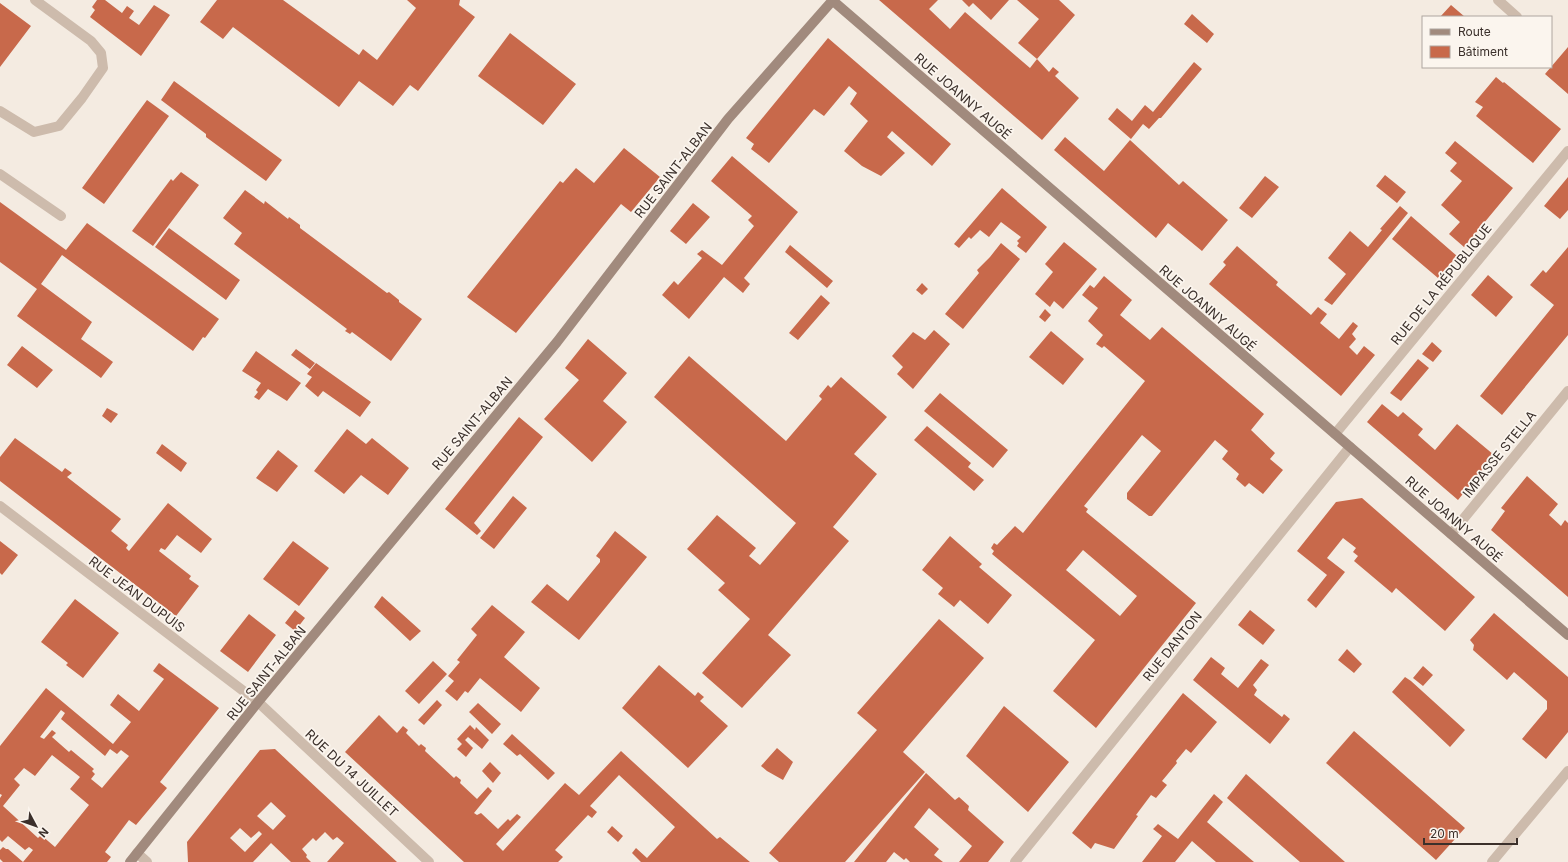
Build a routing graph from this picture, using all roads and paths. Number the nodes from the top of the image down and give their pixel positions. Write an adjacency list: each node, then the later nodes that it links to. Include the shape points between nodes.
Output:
1 (35, 0): 5 (street, via 92,41 101,53 102,68 59,126 34,132)
2 (833, 0): 10 (street, RUE JOANNY AUGÉ); 15 (street, RUE SAINT-ALBAN, via 728,119 557,342)
3 (1498, 0): 4 (street)
4 (1516, 16)
5 (0, 111)
6 (1568, 151): 10 (street, RUE DE LA RÉPUBLIQUE)
7 (0, 174): 8 (street)
8 (61, 216)
9 (1568, 391): 13 (street, IMPASSE STELLA)
10 (1335, 434): 11 (street, RUE JOANNY AUGÉ)
11 (1350, 447): 13 (street, RUE JOANNY AUGÉ); 21 (street, RUE DANTON)
12 (0, 506): 15 (street, RUE JEAN DUPUIS)
13 (1451, 534): 14 (street, RUE JOANNY AUGÉ)
14 (1568, 635)
15 (258, 702): 17 (street, RUE SAINT-ALBAN); 20 (street, RUE DU 14 JUILLET)
16 (1568, 771): 22 (street)
17 (137, 853): 18 (street, RUE SAINT-ALBAN); 19 (street)
18 (130, 862)
19 (147, 862)
20 (429, 862)
21 (1015, 862)
22 (1492, 862)

